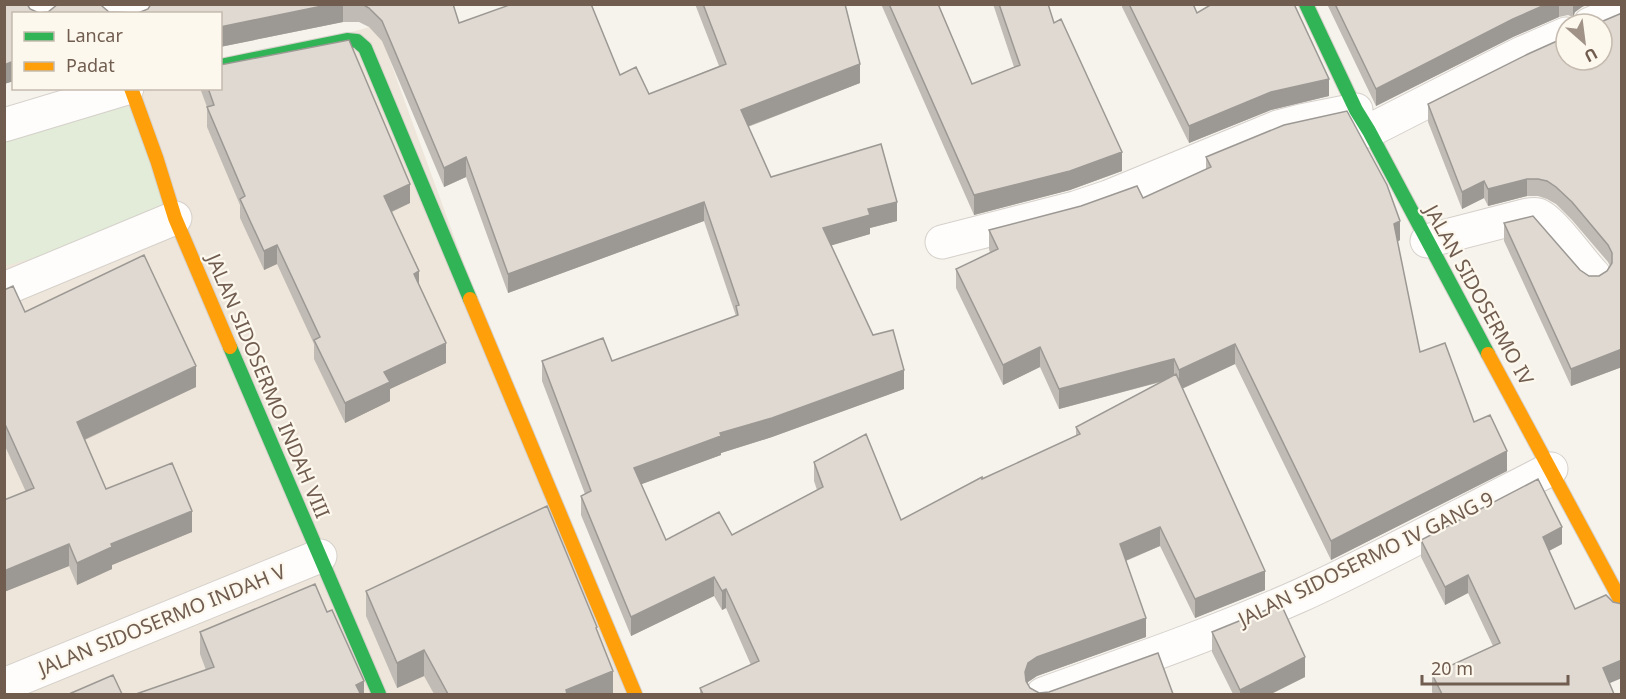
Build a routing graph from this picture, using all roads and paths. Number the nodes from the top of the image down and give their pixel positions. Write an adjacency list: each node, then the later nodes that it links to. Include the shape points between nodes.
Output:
1 (1306, 4): 6 (street, JALAN SIDOSERMO IV)
2 (1554, 39): 6 (street)
3 (222, 66): 18 (street, via 347,40 365,48)
4 (122, 90): 7 (street)
5 (130, 90): 8 (street, JALAN SIDOSERMO INDAH VIII)
6 (1363, 120): 9 (street, JALAN SIDOSERMO IV); 10 (street, via 1301,121 1278,127 1108,197)
7 (4, 125)
8 (175, 218): 12 (street); 14 (street, JALAN SIDOSERMO INDAH VIII)
9 (1427, 241): 11 (street, via 1540,215); 13 (street, JALAN SIDOSERMO IV)
10 (942, 242)
11 (1594, 275)
12 (4, 289)
13 (1551, 469): 15 (street, JALAN SIDOSERMO IV); 19 (street, JALAN SIDOSERMO IV GANG 9, via 1299,596)
14 (320, 556): 16 (street, JALAN SIDOSERMO INDAH V); 17 (street, JALAN SIDOSERMO INDAH VIII)
15 (1622, 603)
16 (4, 685)
17 (379, 694)
18 (635, 694)
19 (1043, 694)

